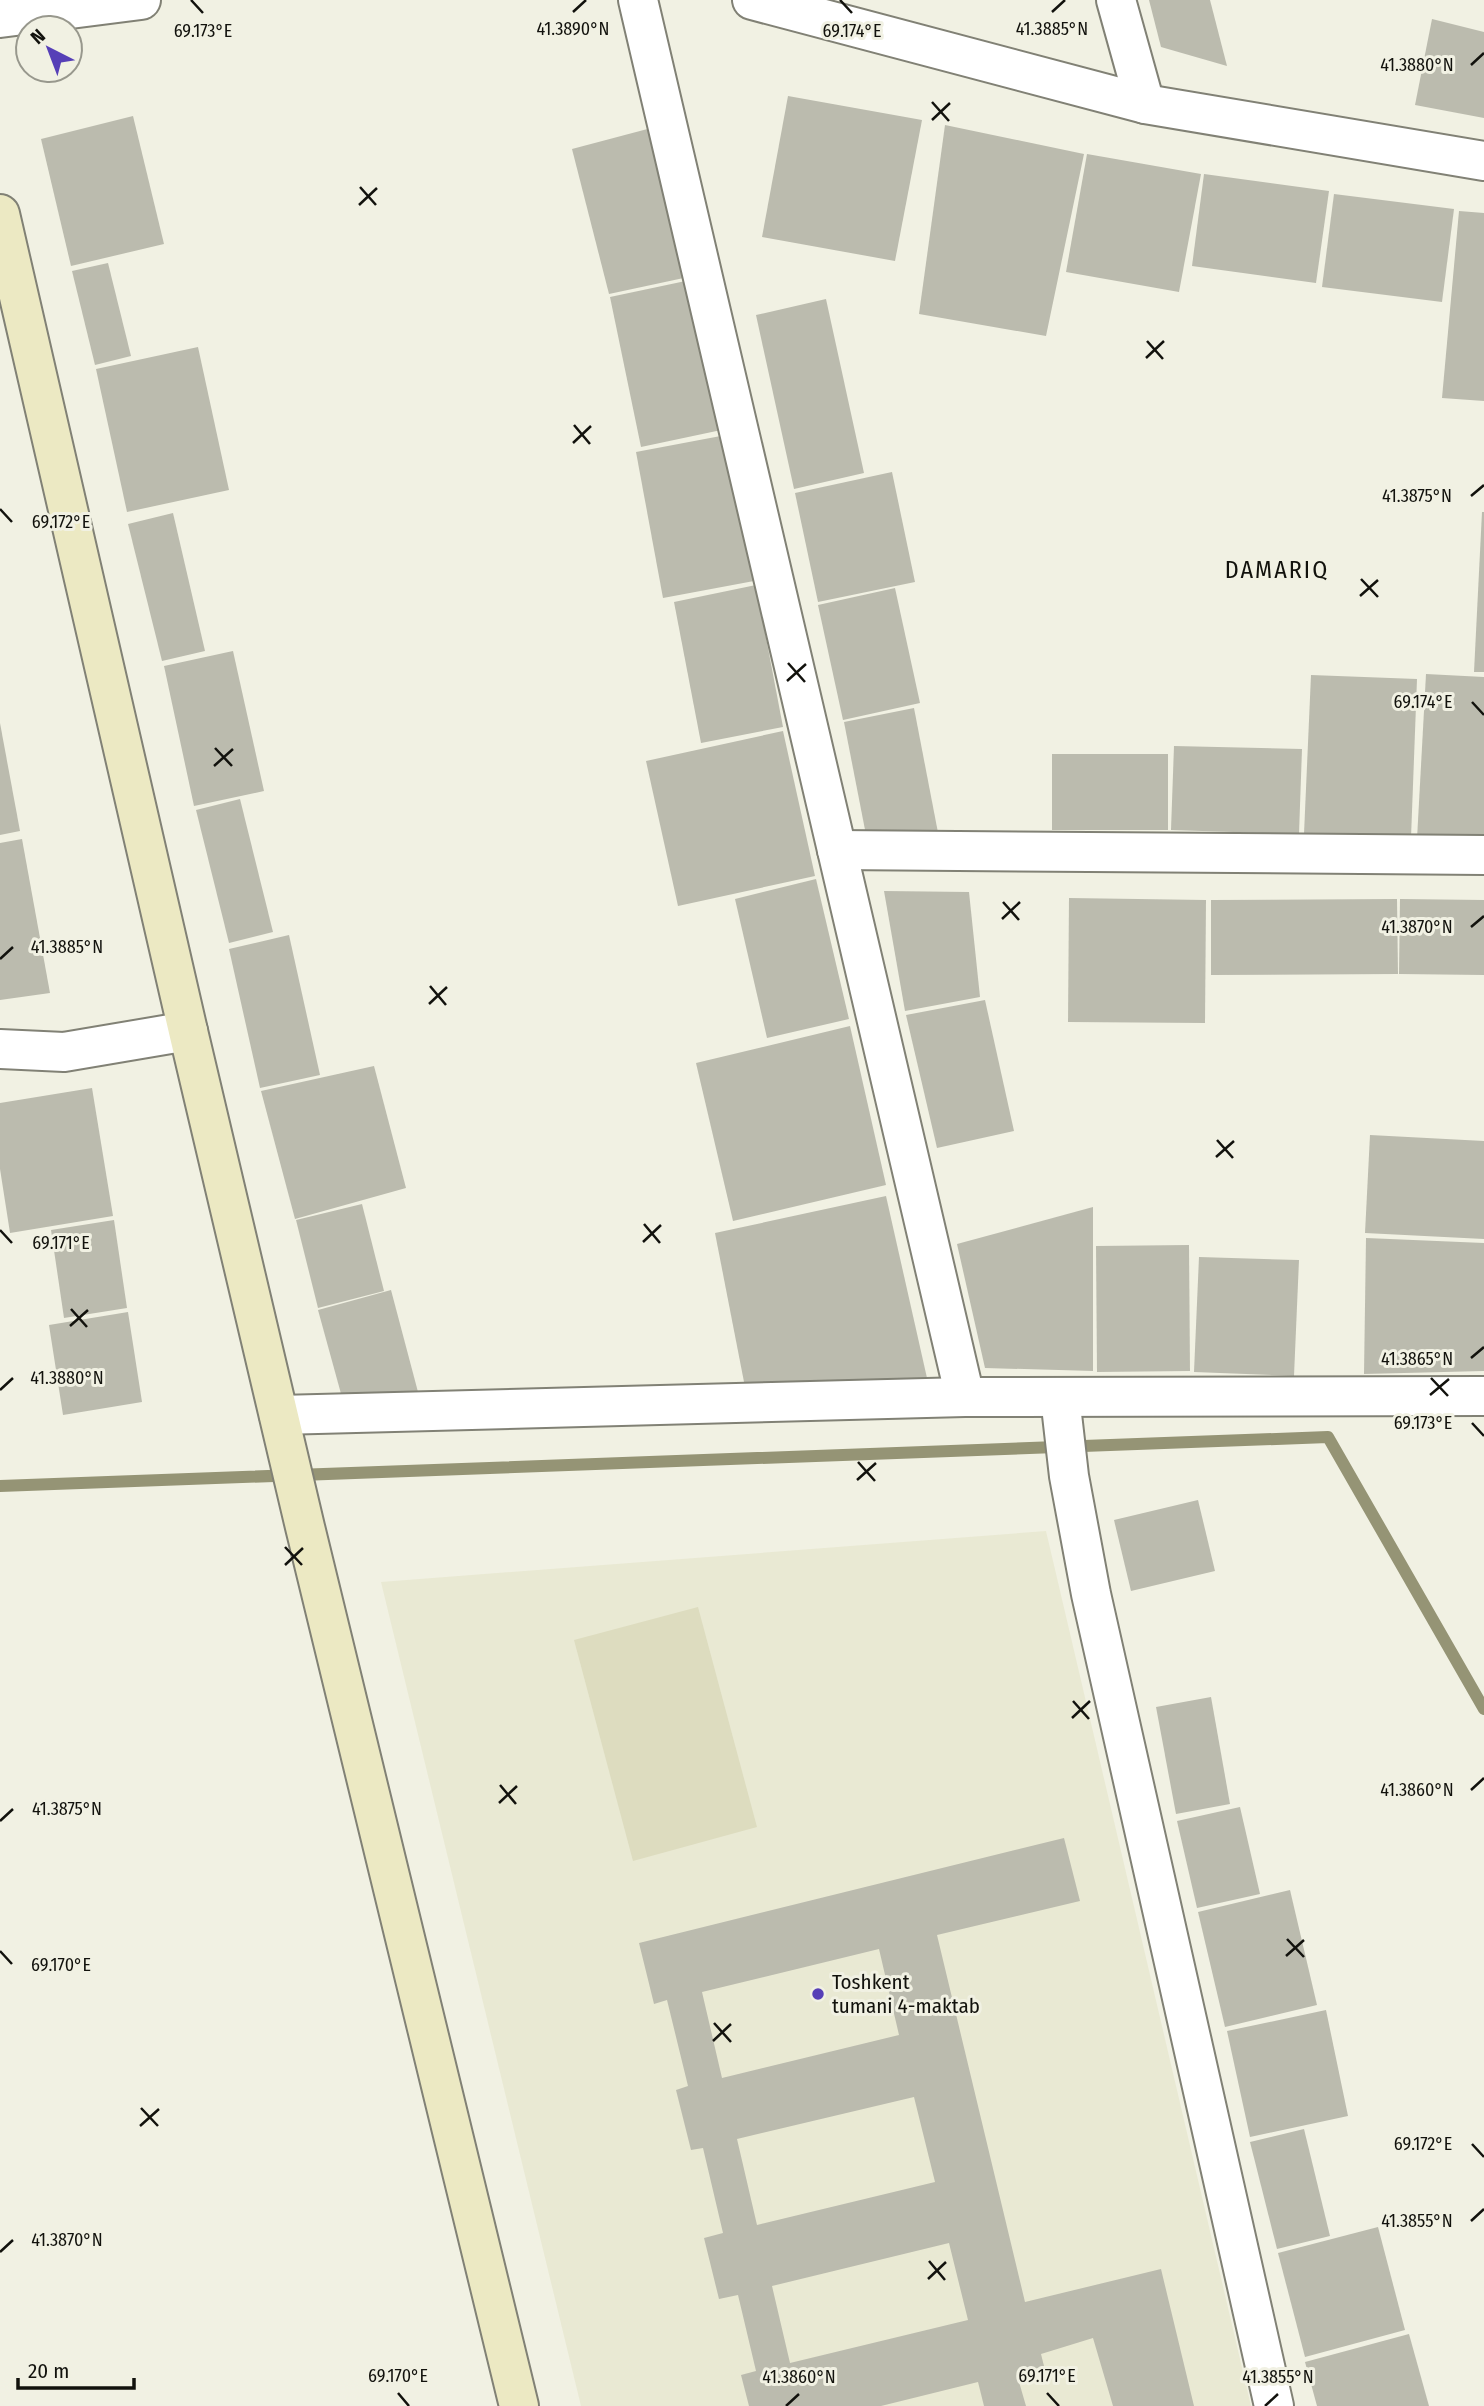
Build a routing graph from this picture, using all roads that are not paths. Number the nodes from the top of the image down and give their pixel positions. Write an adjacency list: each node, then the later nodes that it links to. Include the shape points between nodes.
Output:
1 (142, 0): 5 (street)
2 (638, 0): 9 (street)
3 (752, 0): 6 (street)
4 (1116, 0): 6 (street)
5 (0, 18)
6 (1145, 104): 7 (street)
7 (1484, 160)
8 (0, 214): 11 (main road)
9 (837, 850): 10 (street); 14 (street)
10 (1484, 855)
11 (188, 1031): 12 (street, via 64,1052); 16 (main road)
12 (0, 1049)
13 (1484, 1396): 15 (street)
14 (965, 1397): 15 (street); 16 (street)
15 (1063, 1414): 18 (street, via 1069,1476 1091,1594)
16 (279, 1415): 17 (main road)
17 (519, 2406)
18 (1274, 2406)

